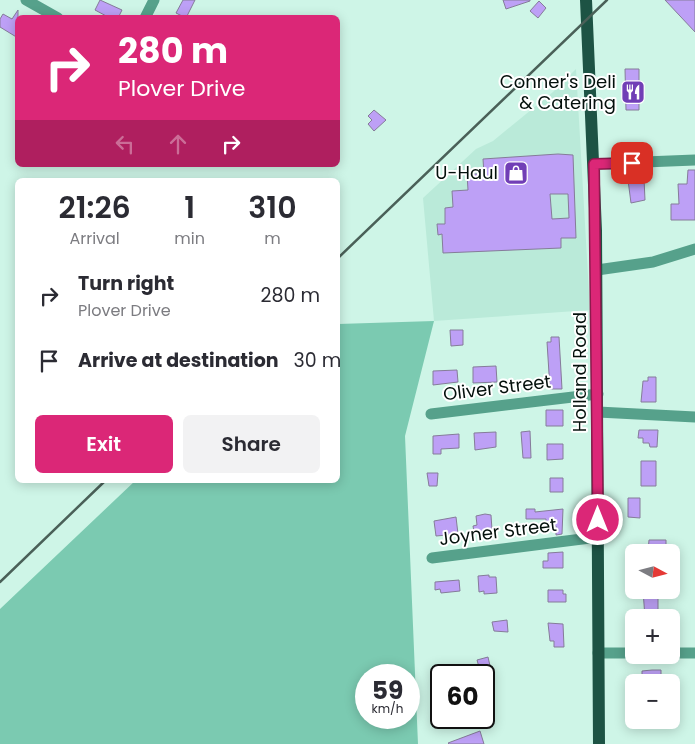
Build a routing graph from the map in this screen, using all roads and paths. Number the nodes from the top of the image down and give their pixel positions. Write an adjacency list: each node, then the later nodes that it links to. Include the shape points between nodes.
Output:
1 (26, 0): 4 (street)
2 (154, 0): 5 (street)
3 (586, 0): 7 (main road, Holland Road)
4 (53, 15)
5 (146, 15)
6 (695, 160): 7 (street)
7 (594, 164): 9 (main road, Holland Road)
8 (695, 249): 9 (street, via 653,262)
9 (597, 270): 10 (main road, Holland Road)
10 (598, 394): 11 (main road, Holland Road); 12 (street, Oliver Street)
11 (598, 412): 13 (street); 14 (main road, Holland Road)
12 (431, 414)
13 (695, 417)
14 (598, 538): 15 (street, Joyner Street); 16 (main road, Holland Road)
15 (432, 558)
16 (598, 653): 17 (street); 20 (main road, Holland Road)
17 (625, 653)
18 (680, 653): 19 (street)
19 (695, 653)
20 (599, 744)

